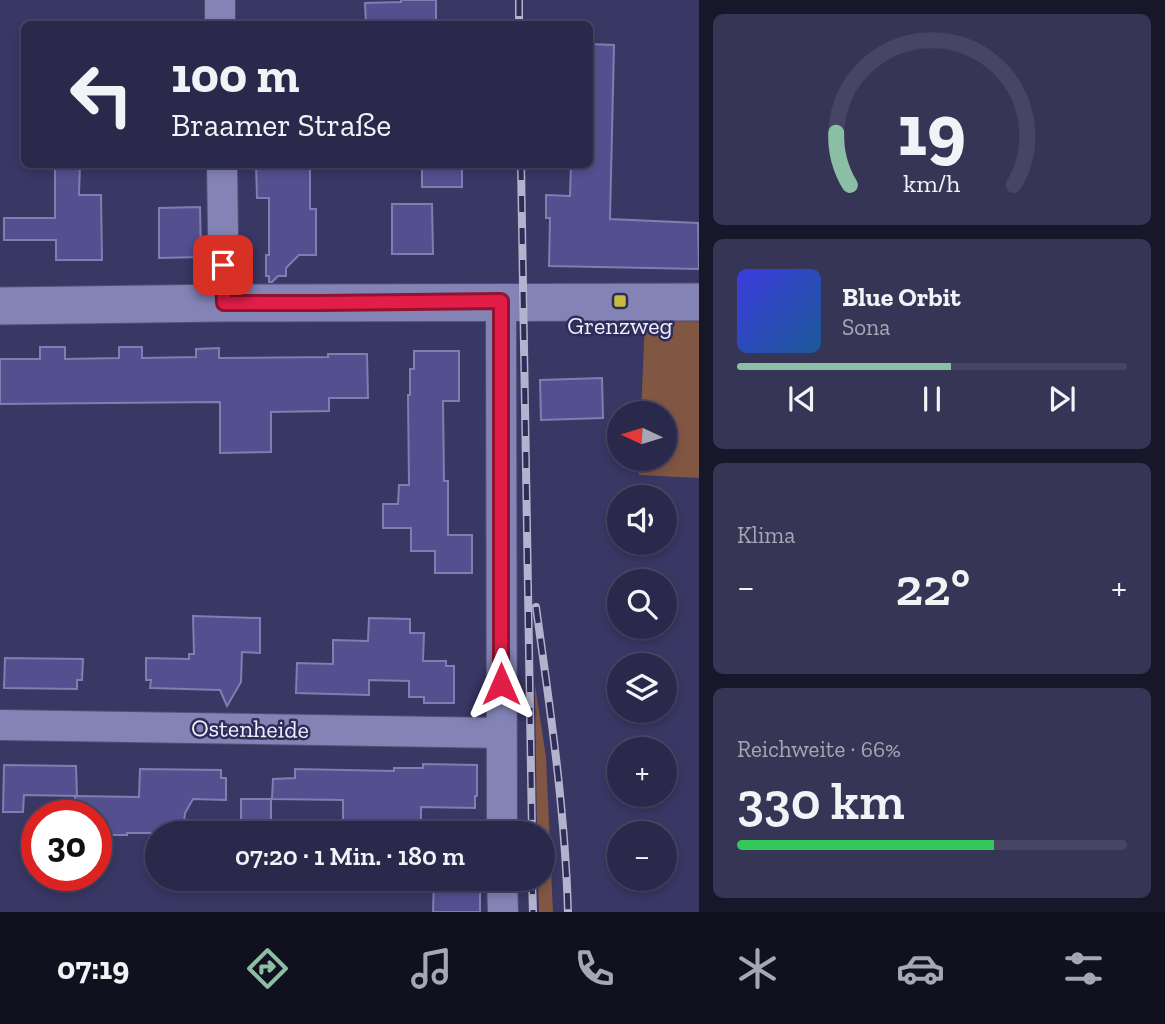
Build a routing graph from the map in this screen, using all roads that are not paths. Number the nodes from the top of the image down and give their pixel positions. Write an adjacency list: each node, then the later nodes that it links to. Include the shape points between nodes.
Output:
1 (220, 0): 2 (street)
2 (220, 21)
3 (222, 168): 6 (street)
4 (501, 301): 5 (street); 6 (street); 9 (street)
5 (699, 302)
6 (224, 303): 7 (street)
7 (0, 306)
8 (0, 725): 9 (street, Ostenheide)
9 (501, 733): 10 (street)
10 (502, 821)
11 (502, 891): 12 (street)
12 (503, 912)

